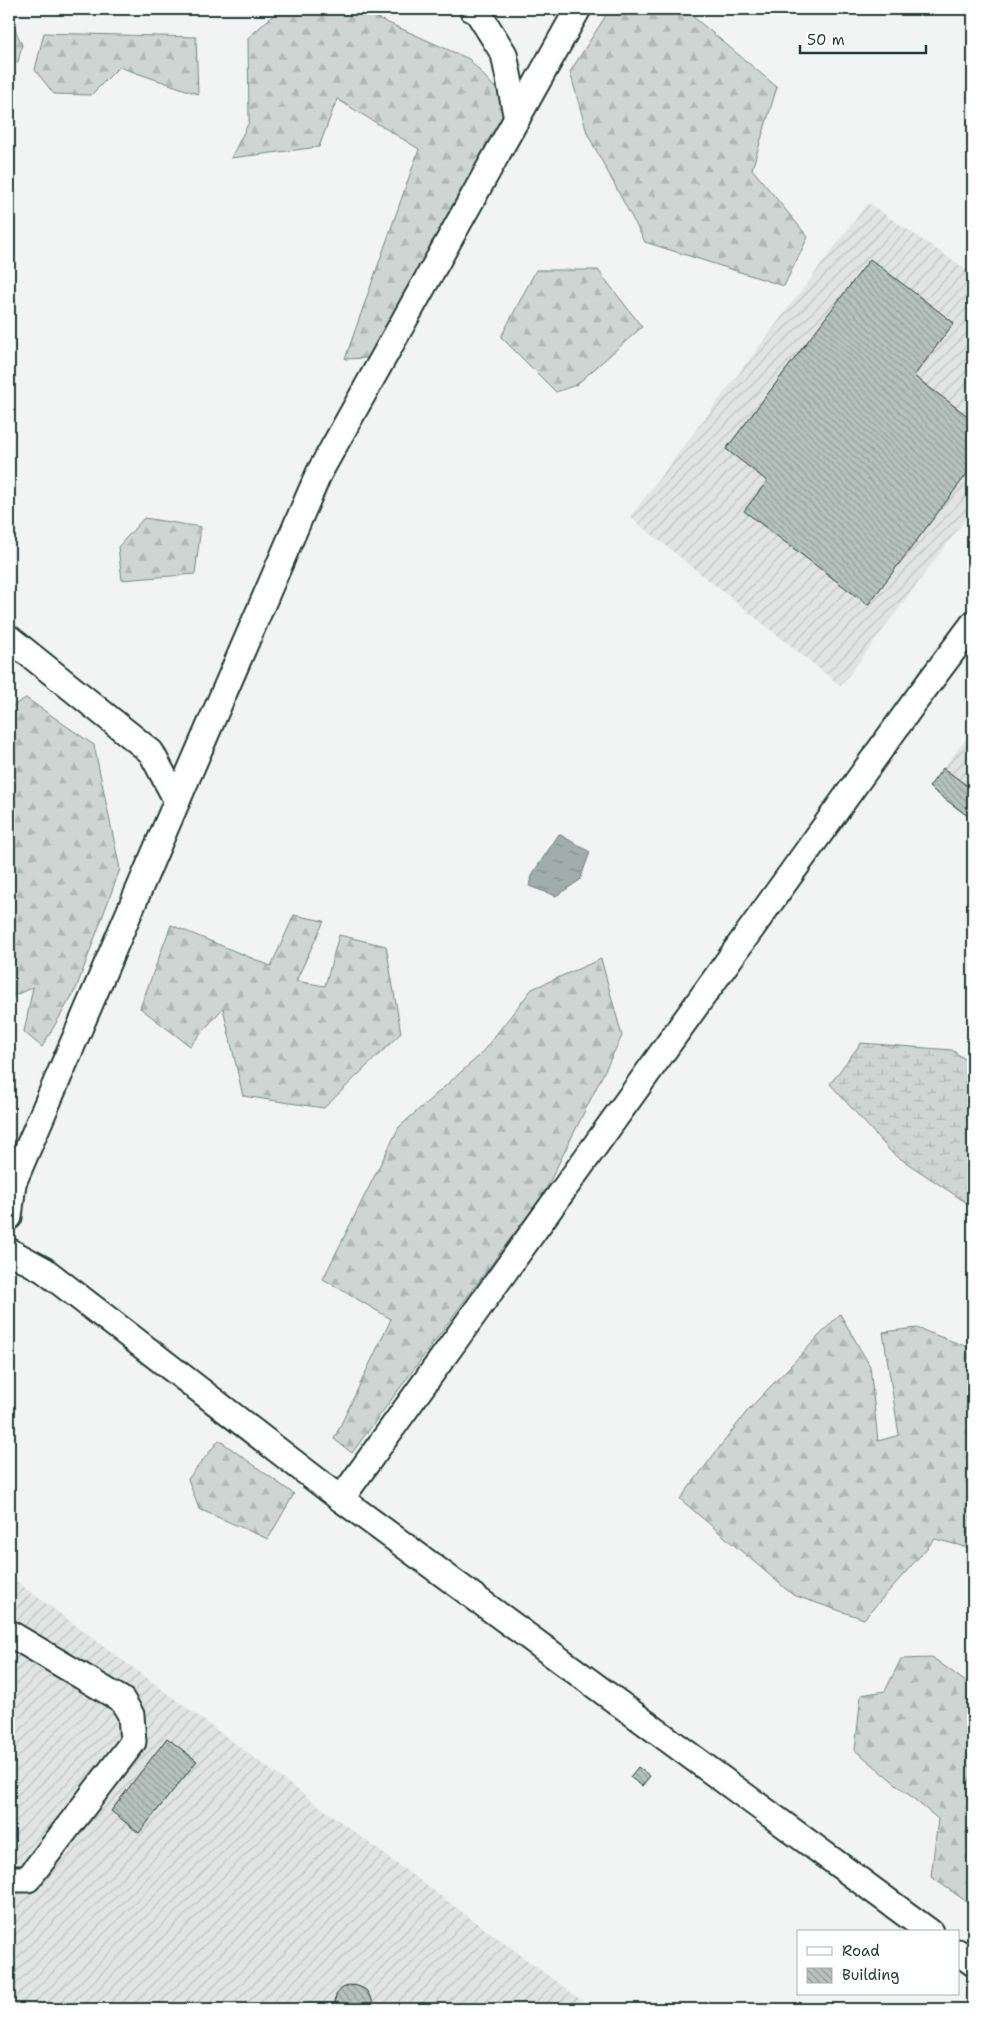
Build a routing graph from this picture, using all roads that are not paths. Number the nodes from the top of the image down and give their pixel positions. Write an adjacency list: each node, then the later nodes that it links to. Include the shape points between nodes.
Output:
1 (472, 9): 3 (street, via 477,11 504,54)
2 (578, 9): 3 (street)
3 (516, 119): 6 (street, via 319,473)
4 (973, 624): 9 (street, via 912,704)
5 (9, 638): 6 (street, via 151,752)
6 (177, 801): 7 (street, via 13,1183)
7 (9, 1217)
8 (9, 1251): 9 (street, via 44,1270)
9 (341, 1500): 12 (street)
10 (9, 1633): 11 (street, via 122,1700 131,1715 133,1742 28,1879)
11 (9, 1879)
12 (927, 1930)
13 (960, 1953): 14 (street)
14 (973, 1963)

